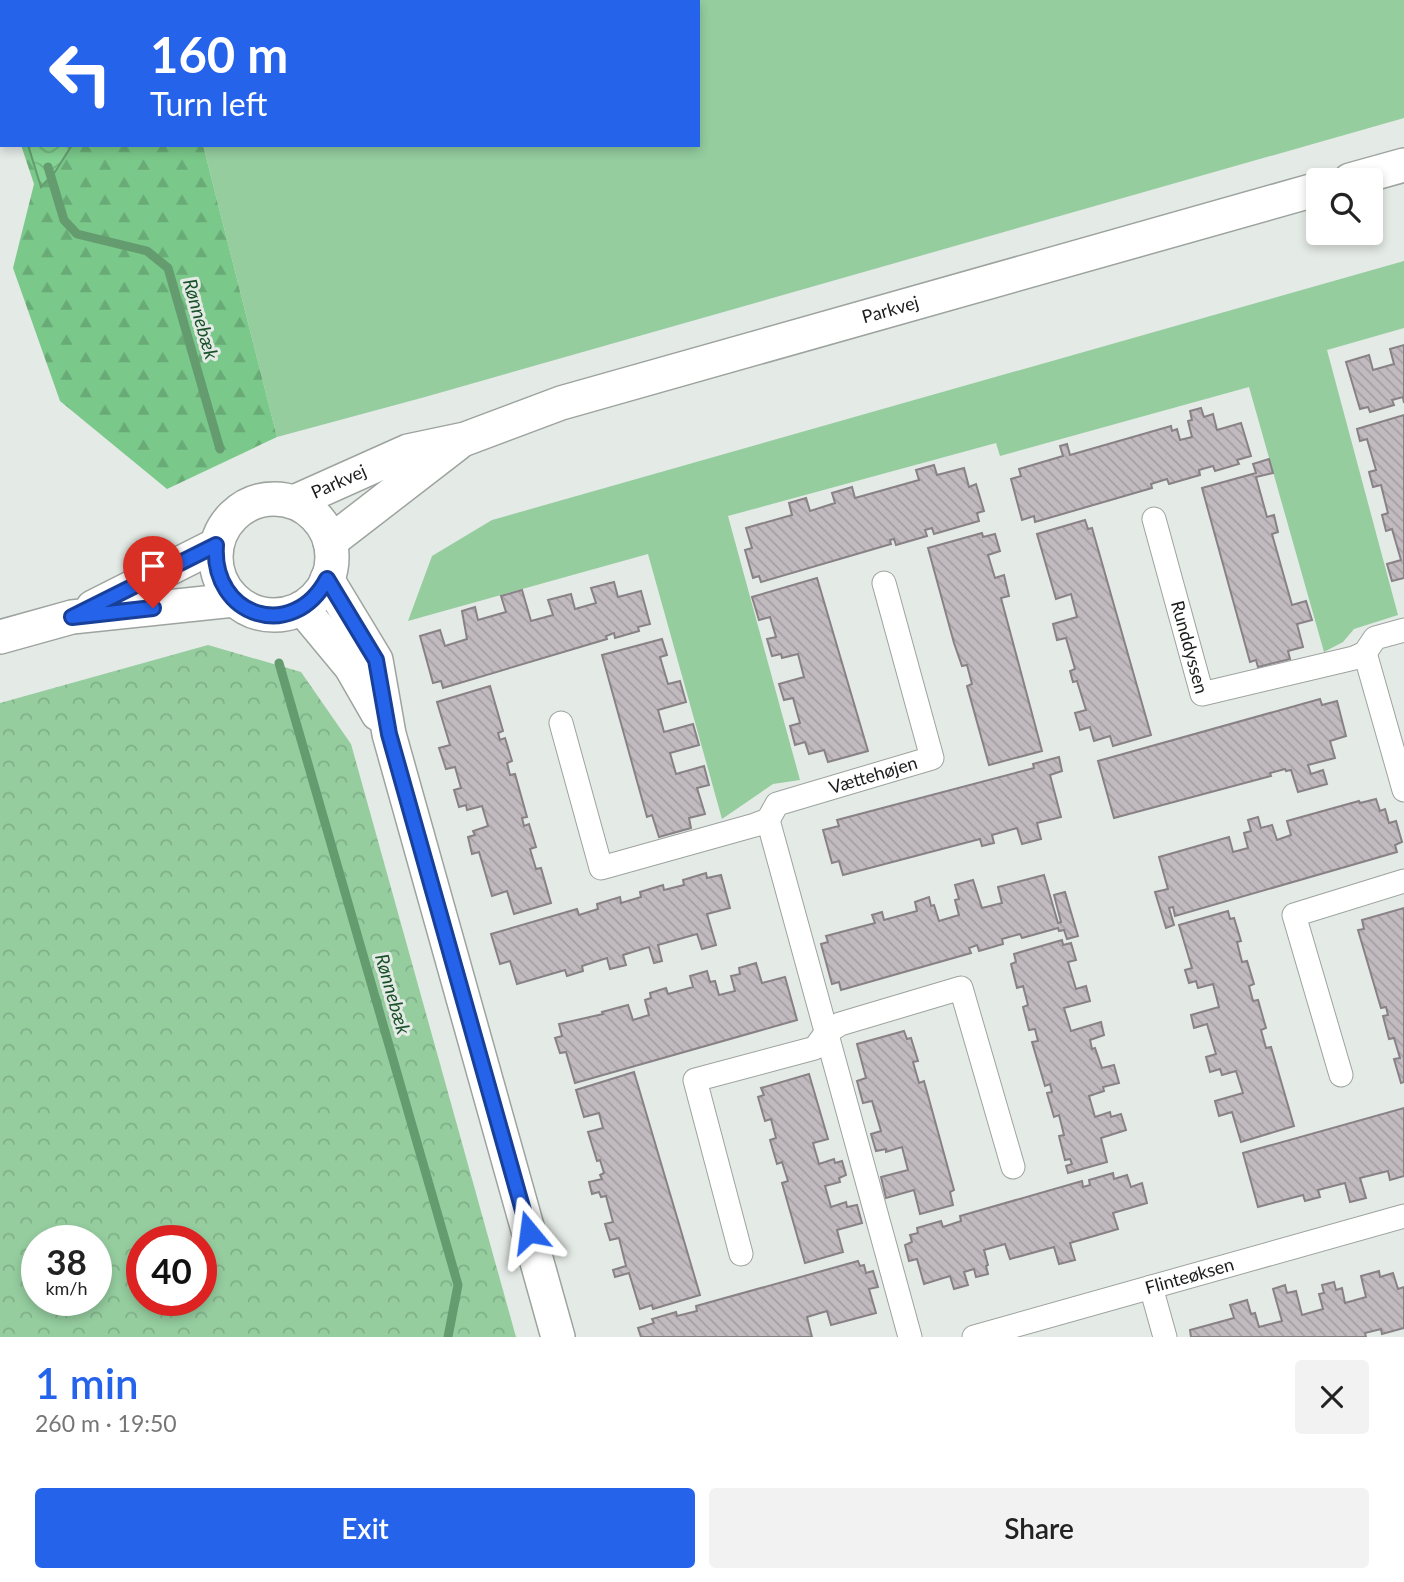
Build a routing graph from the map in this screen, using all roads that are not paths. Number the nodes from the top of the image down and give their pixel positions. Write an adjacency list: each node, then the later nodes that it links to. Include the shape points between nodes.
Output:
1 (1404, 165): 2 (street)
2 (1383, 171)
3 (1306, 192): 4 (street, Parkvej, via 561,403)
4 (465, 439): 5 (street, Parkvej, via 408,451); 7 (street, Parkvej)
5 (294, 502): 7 (street, via 317,518); 8 (street, via 265,499 252,503 229,520)
6 (1154, 519): 16 (street, Runddyssen, via 1202,694)
7 (330, 542): 9 (street, via 332,561)
8 (216, 545): 11 (street, via 218,575); 13 (street)
9 (327, 579): 12 (street, via 317,596); 18 (street, via 376,660)
10 (884, 583): 20 (street, Vættehøjen, via 932,758 776,804)
11 (233, 600): 12 (street, via 259,614 288,614); 13 (street)
12 (302, 608): 18 (street, via 351,667)
13 (72, 617): 15 (street)
14 (1404, 630): 16 (street, Runddyssen, via 1375,638)
15 (0, 637)
16 (1366, 653): 19 (street)
17 (561, 723): 20 (street, Vættehøjen, via 601,868)
18 (389, 734): 28 (street)
19 (1404, 790)
20 (768, 820): 22 (street)
21 (1404, 881): 23 (street, via 1294,915)
22 (826, 1033): 24 (street, via 840,1024 961,988); 26 (street, via 815,1048 695,1080); 29 (street)
23 (1341, 1075)
24 (1013, 1167)
25 (1404, 1216): 27 (street, Flinteøksen)
26 (741, 1254)
27 (1151, 1287): 30 (street, Flinteøksen); 31 (street)
28 (558, 1337)
29 (910, 1337)
30 (974, 1337)
31 (1165, 1337)

